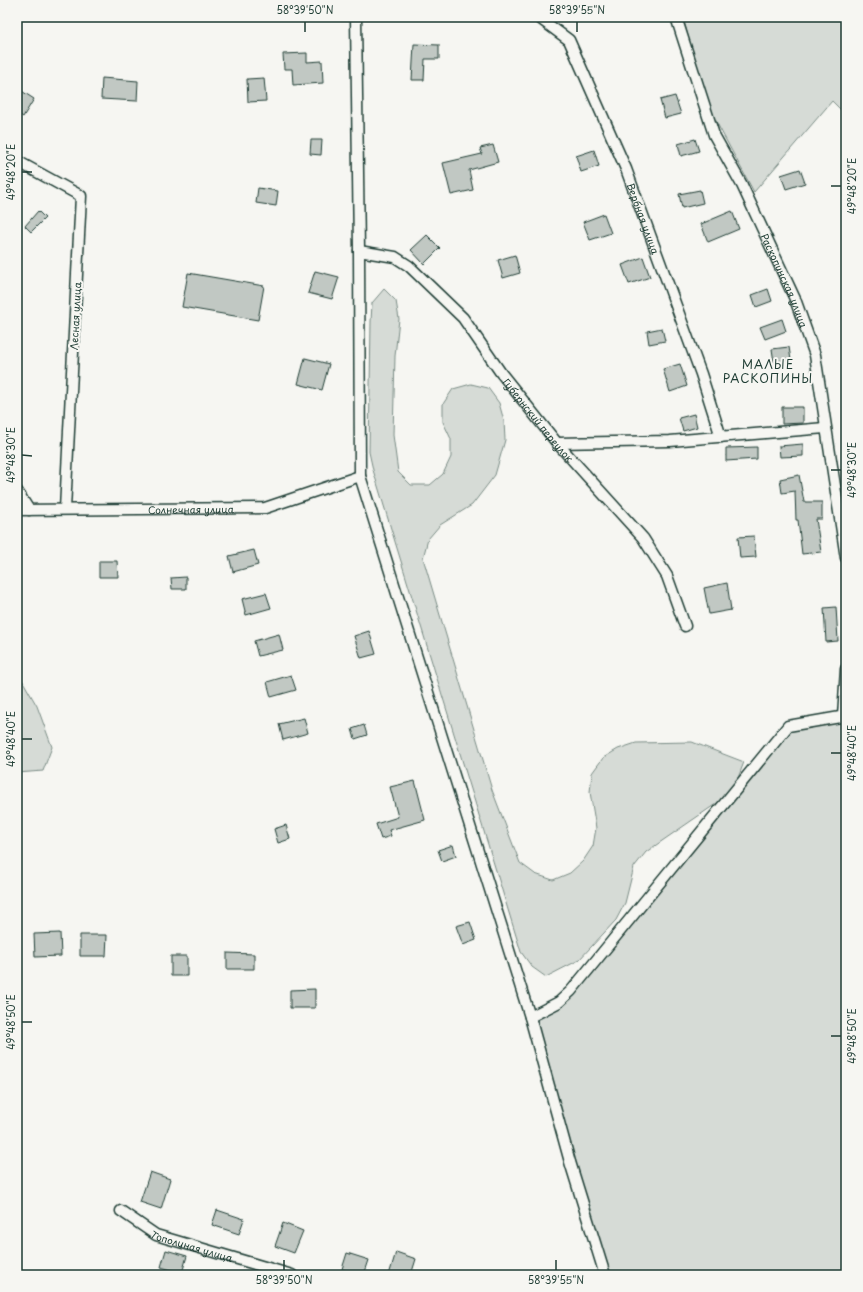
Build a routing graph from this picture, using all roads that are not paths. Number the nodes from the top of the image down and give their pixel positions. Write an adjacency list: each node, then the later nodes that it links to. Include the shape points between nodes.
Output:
1 (356, 17): 5 (street)
2 (538, 17): 7 (street, Вербная улица, via 569,40 626,169 701,374)
3 (676, 17): 6 (street, Раскопинская улица, via 714,135 742,185 795,299 815,355)
4 (17, 162): 11 (street, Лесная улица, via 82,196)
5 (359, 252): 8 (street, Губернский переулок, via 394,257 409,266 463,318 501,373); 9 (street)
6 (825, 428): 7 (street); 14 (street, Раскопинская улица)
7 (721, 437): 8 (street)
8 (557, 443): 15 (street, Губернский переулок, via 643,538 667,576)
9 (360, 476): 11 (street, Солнечная улица, via 265,508); 18 (street)
10 (17, 491): 13 (street)
11 (65, 509): 13 (street, Солнечная улица)
12 (17, 510): 13 (street, Солнечная улица)
13 (29, 510)
14 (846, 558)
15 (685, 626)
16 (846, 669): 17 (street)
17 (844, 716): 18 (street, via 788,726 572,991 559,1002)
18 (530, 1017): 21 (street, via 570,1162)
19 (121, 1212): 20 (street, Тополиная улица, via 156,1235)
20 (292, 1275)
21 (605, 1275)

